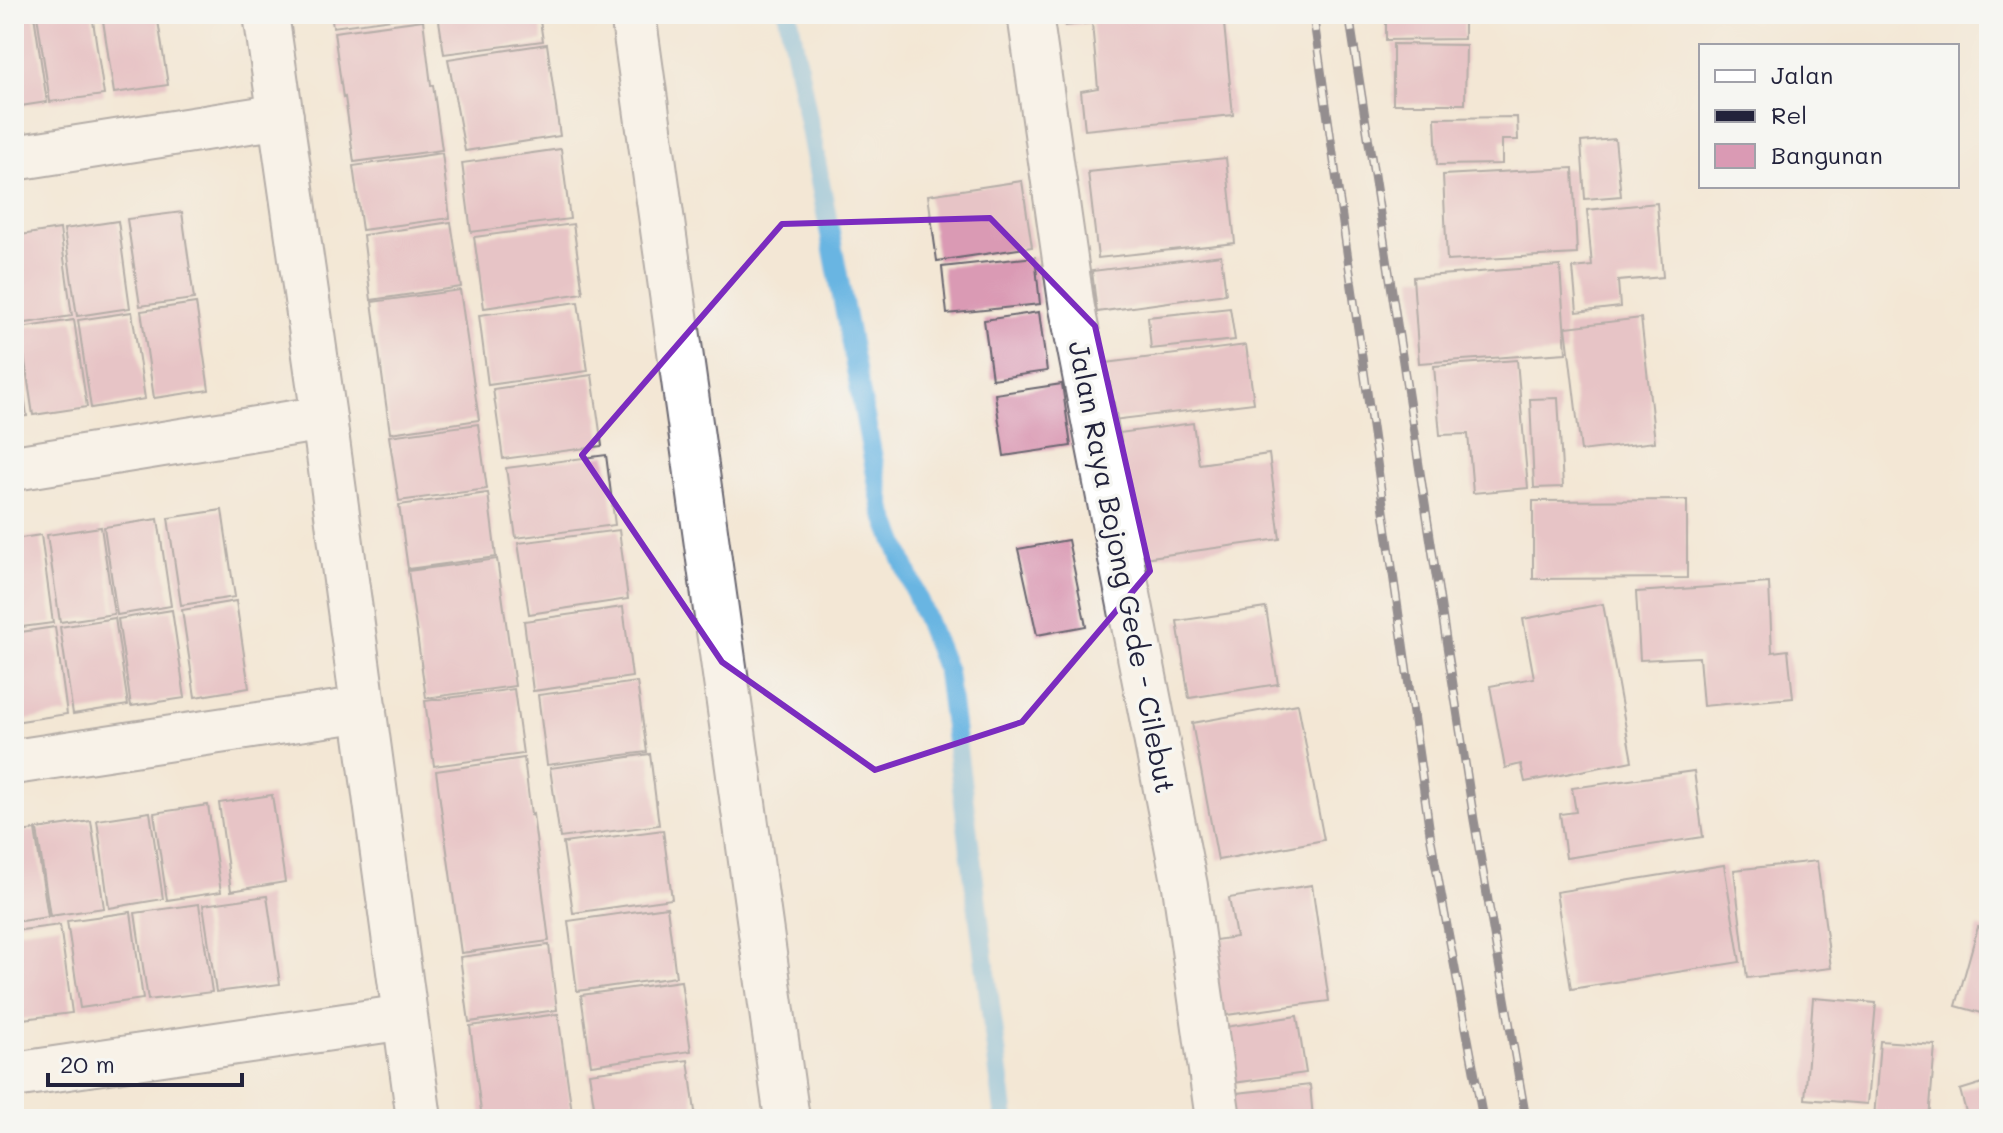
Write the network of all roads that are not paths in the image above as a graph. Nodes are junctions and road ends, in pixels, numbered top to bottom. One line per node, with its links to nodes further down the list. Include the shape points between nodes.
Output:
1 (266, 14): 4 (street)
2 (633, 14): 13 (street)
3 (1030, 14): 14 (street, Jalan Raya Bojong Gede - Cilebut, via 1072,308 1185,886)
4 (281, 116): 5 (street); 6 (street)
5 (14, 158)
6 (324, 418): 7 (street); 8 (street)
7 (14, 468)
8 (364, 709): 9 (street); 10 (street)
9 (14, 762)
10 (405, 1017): 11 (street); 12 (street)
11 (14, 1075)
12 (419, 1119)
13 (787, 1119)
14 (1218, 1119)

